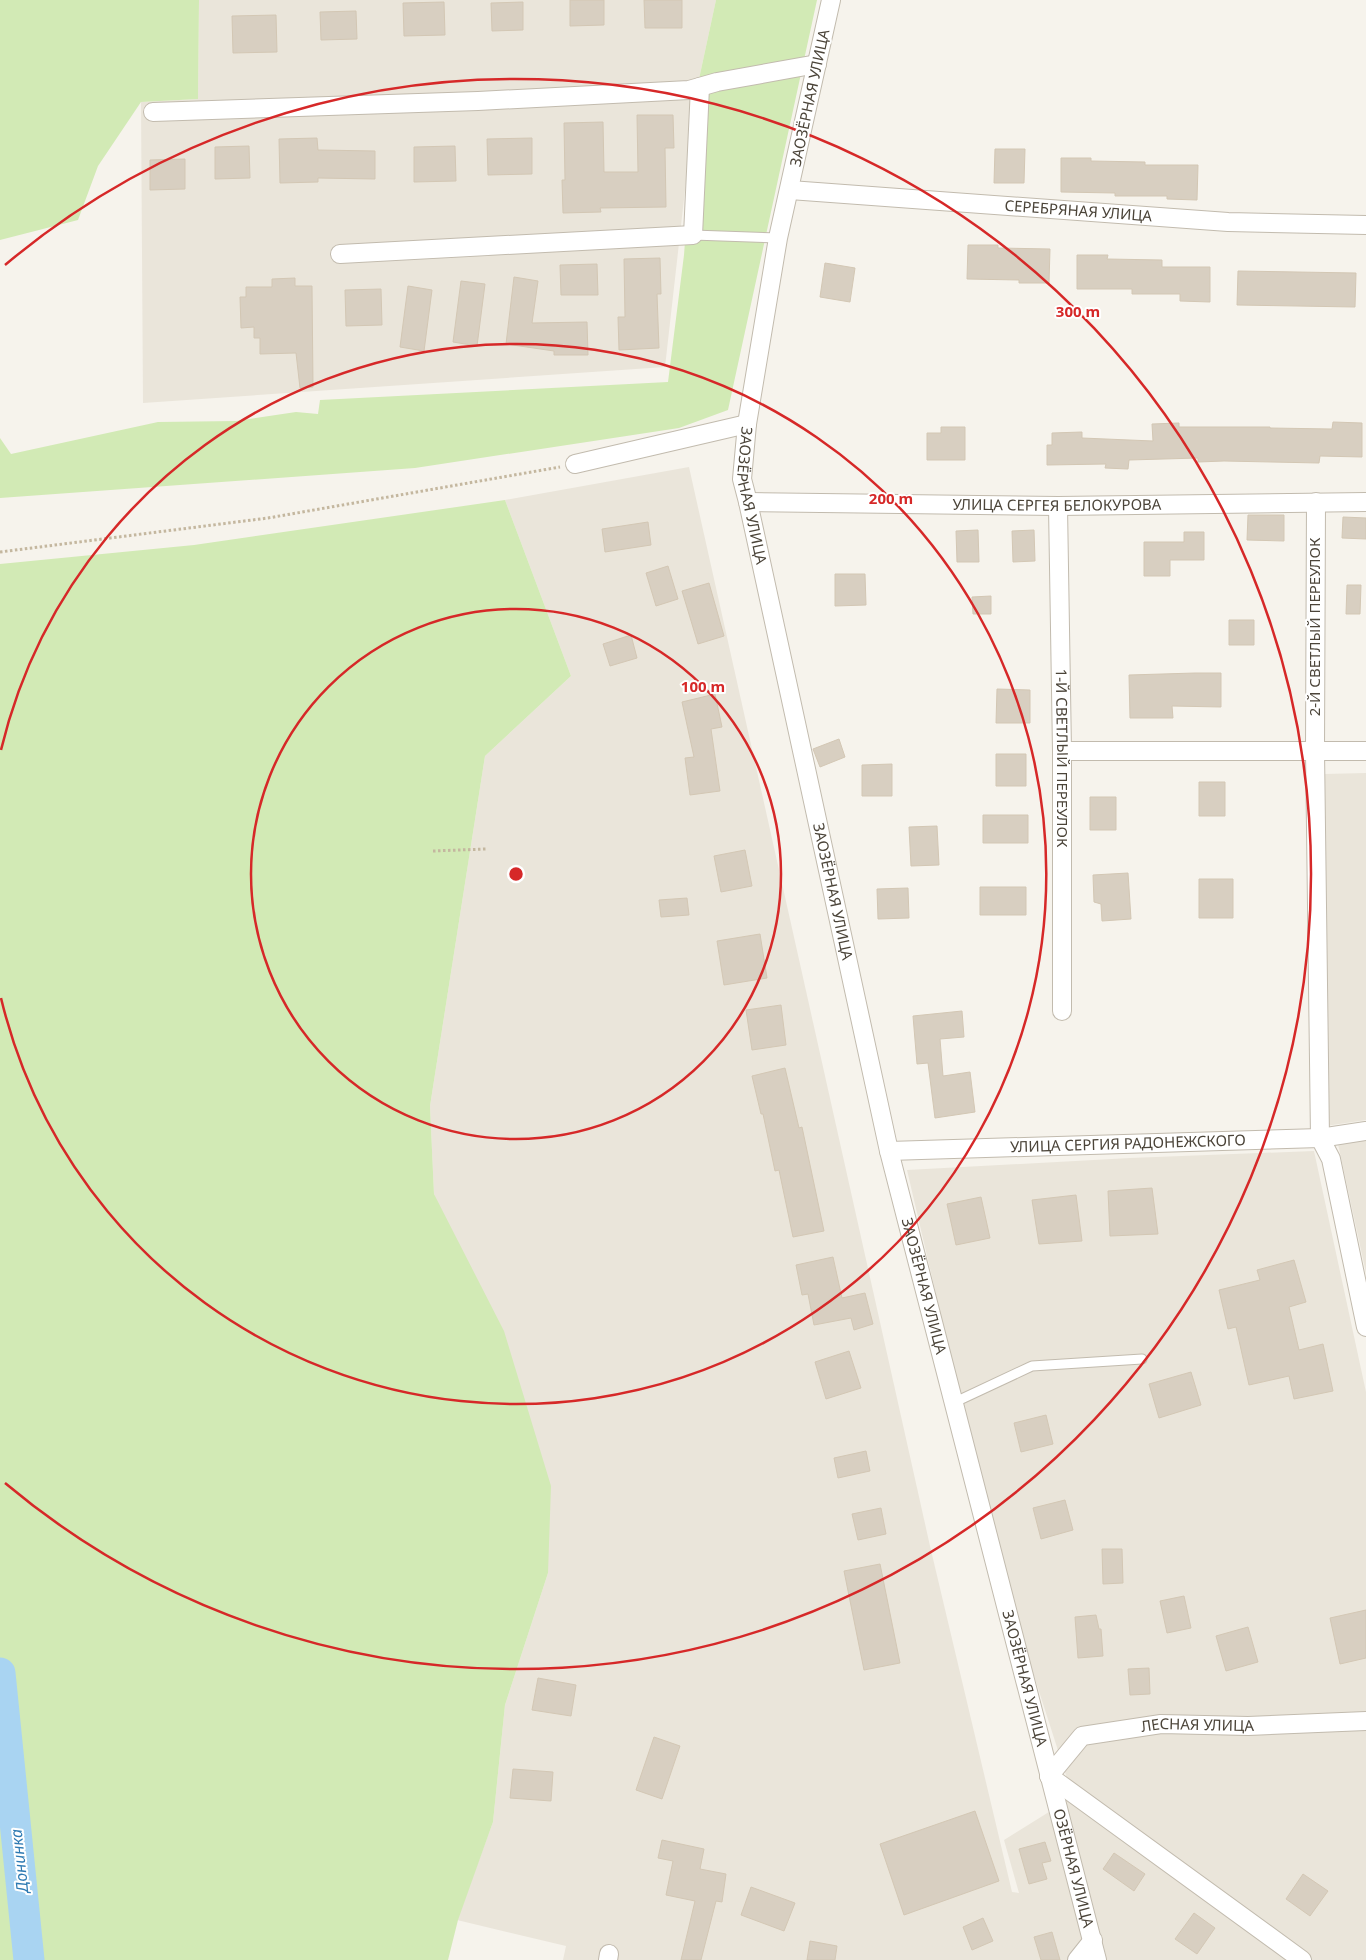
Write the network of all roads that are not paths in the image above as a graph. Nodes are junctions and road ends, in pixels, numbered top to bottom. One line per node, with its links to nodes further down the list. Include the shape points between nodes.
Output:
1 (831, 0): 2 (street, ЗАОЗЁРНАЯ УЛИЦА)
2 (817, 64): 3 (street); 5 (street, ЗАОЗЁРНАЯ УЛИЦА)
3 (700, 87): 4 (street, via 478,102); 7 (street)
4 (153, 112)
5 (790, 190): 6 (street, СЕРЕБРЯНАЯ УЛИЦА, via 1228,222); 8 (street, ЗАОЗЁРНАЯ УЛИЦА)
6 (1366, 225)
7 (693, 235): 8 (lane); 9 (street)
8 (778, 238): 10 (street, ЗАОЗЁРНАЯ УЛИЦА)
9 (340, 254)
10 (747, 424): 11 (street); 12 (street, ЗАОЗЁРНАЯ УЛИЦА, via 742,479)
11 (575, 464)
12 (748, 502): 15 (street, УЛИЦА СЕРГЕЯ БЕЛОКУРОВА); 22 (street, ЗАОЗЁРНАЯ УЛИЦА)
13 (1316, 502): 14 (street, УЛИЦА СЕРГЕЯ БЕЛОКУРОВА); 15 (street, УЛИЦА СЕРГЕЯ БЕЛОКУРОВА); 17 (street, 2-Й СВЕТЛЫЙ ПЕРЕУЛОК)
14 (1366, 502)
15 (1058, 506): 16 (street, 1-Й СВЕТЛЫЙ ПЕРЕУЛОК)
16 (1062, 751): 17 (street); 19 (street, 1-Й СВЕТЛЫЙ ПЕРЕУЛОК)
17 (1315, 751): 18 (street); 21 (street, 2-Й СВЕТЛЫЙ ПЕРЕУЛОК)
18 (1366, 751)
19 (1062, 1011)
20 (1366, 1131): 21 (street, УЛИЦА СЕРГИЯ РАДОНЕЖСКОГО)
21 (1320, 1138): 22 (street, УЛИЦА СЕРГИЯ РАДОНЕЖСКОГО); 23 (street, via 1331,1158)
22 (889, 1151): 25 (street, ЗАОЗЁРНАЯ УЛИЦА)
23 (1366, 1327)
24 (1142, 1359): 25 (lane, via 1032,1366)
25 (953, 1403): 27 (street, ЗАОЗЁРНАЯ УЛИЦА)
26 (1366, 1721): 27 (street, ЛЕСНАЯ УЛИЦА, via 1248,1726 1161,1724 1082,1736)
27 (1048, 1776): 28 (street, ОЗЁРНАЯ УЛИЦА); 31 (street)
28 (1093, 1940): 29 (street); 30 (street, ОЗЁРНАЯ УЛИЦА)
29 (1077, 1960)
30 (1097, 1960)
31 (1302, 1960)

